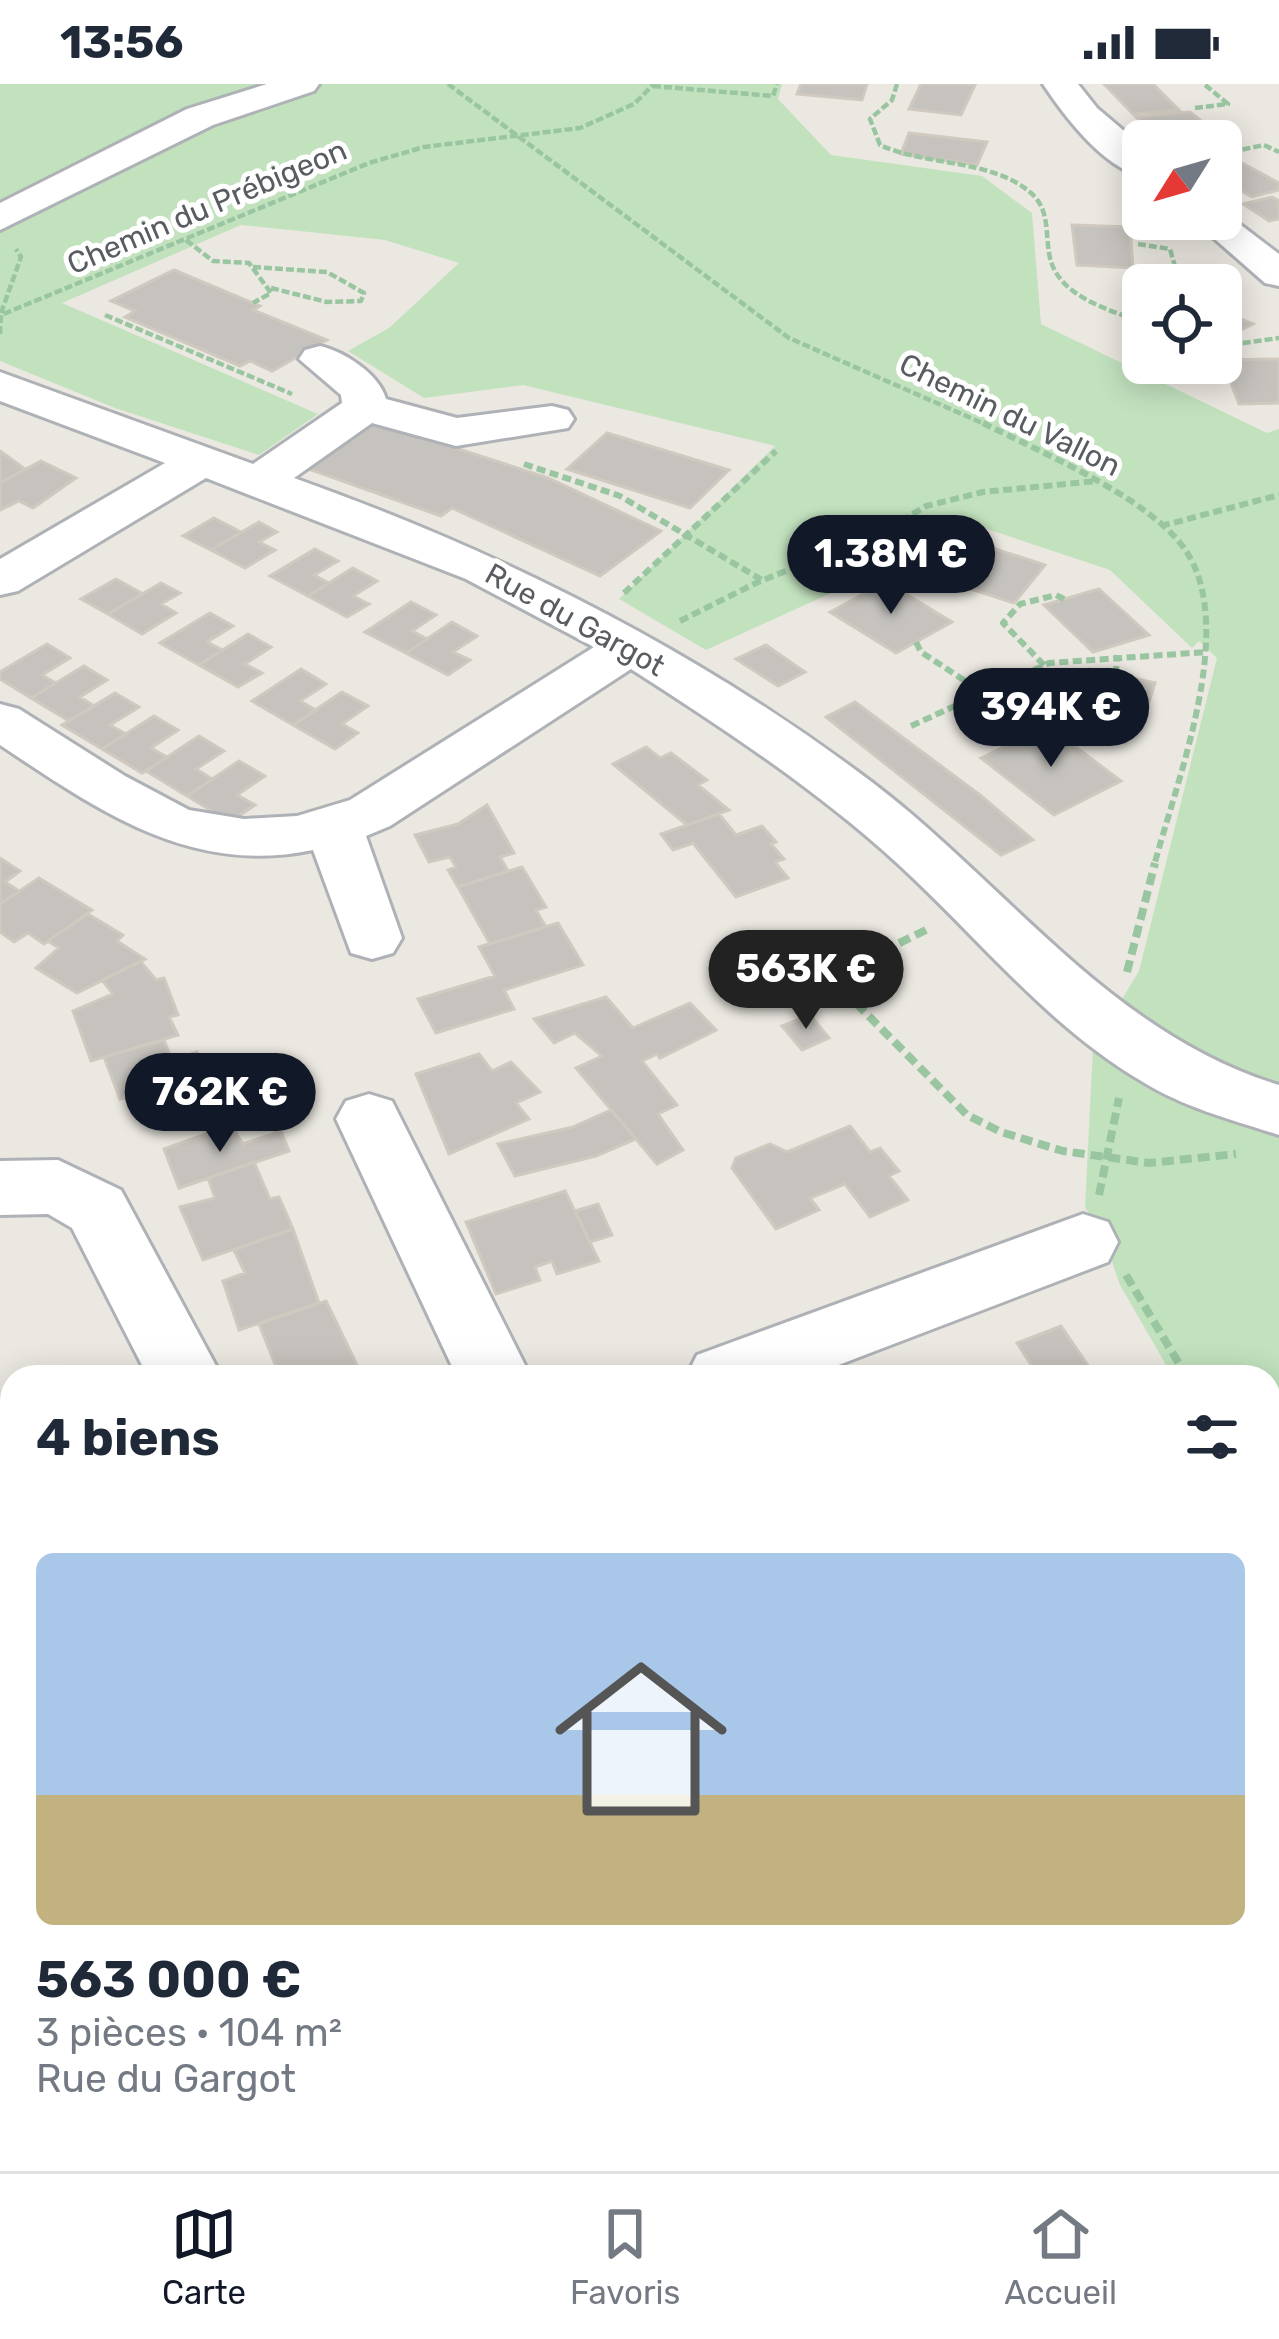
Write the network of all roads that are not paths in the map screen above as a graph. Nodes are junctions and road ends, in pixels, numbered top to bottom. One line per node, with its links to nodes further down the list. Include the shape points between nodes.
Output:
1 (302, 84): 4 (street, via 200,117)
2 (1060, 84): 3 (street)
3 (1122, 148)
4 (3, 228)
5 (1237, 240): 6 (street)
6 (1279, 274)
7 (320, 359): 9 (street, via 362,390)
8 (0, 385): 11 (street, Rue du Gargot)
9 (365, 407): 10 (street, via 457,432); 12 (street)
10 (552, 419)
11 (202, 461): 12 (street, Rue du Gargot); 13 (street)
12 (259, 481): 14 (street, Rue du Gargot, via 496,574)
13 (0, 580)
14 (631, 646): 16 (street); 19 (street, Rue du Gargot, via 767,733 916,848 1117,1038)
15 (0, 721): 16 (street, via 167,822 209,836)
16 (335, 829): 17 (street)
17 (372, 938)
18 (369, 1119): 23 (street)
19 (1268, 1129)
20 (0, 1188): 22 (street, via 58,1187 97,1210)
21 (1098, 1234): 24 (street)
22 (179, 1365)
23 (488, 1365)
24 (754, 1365)

